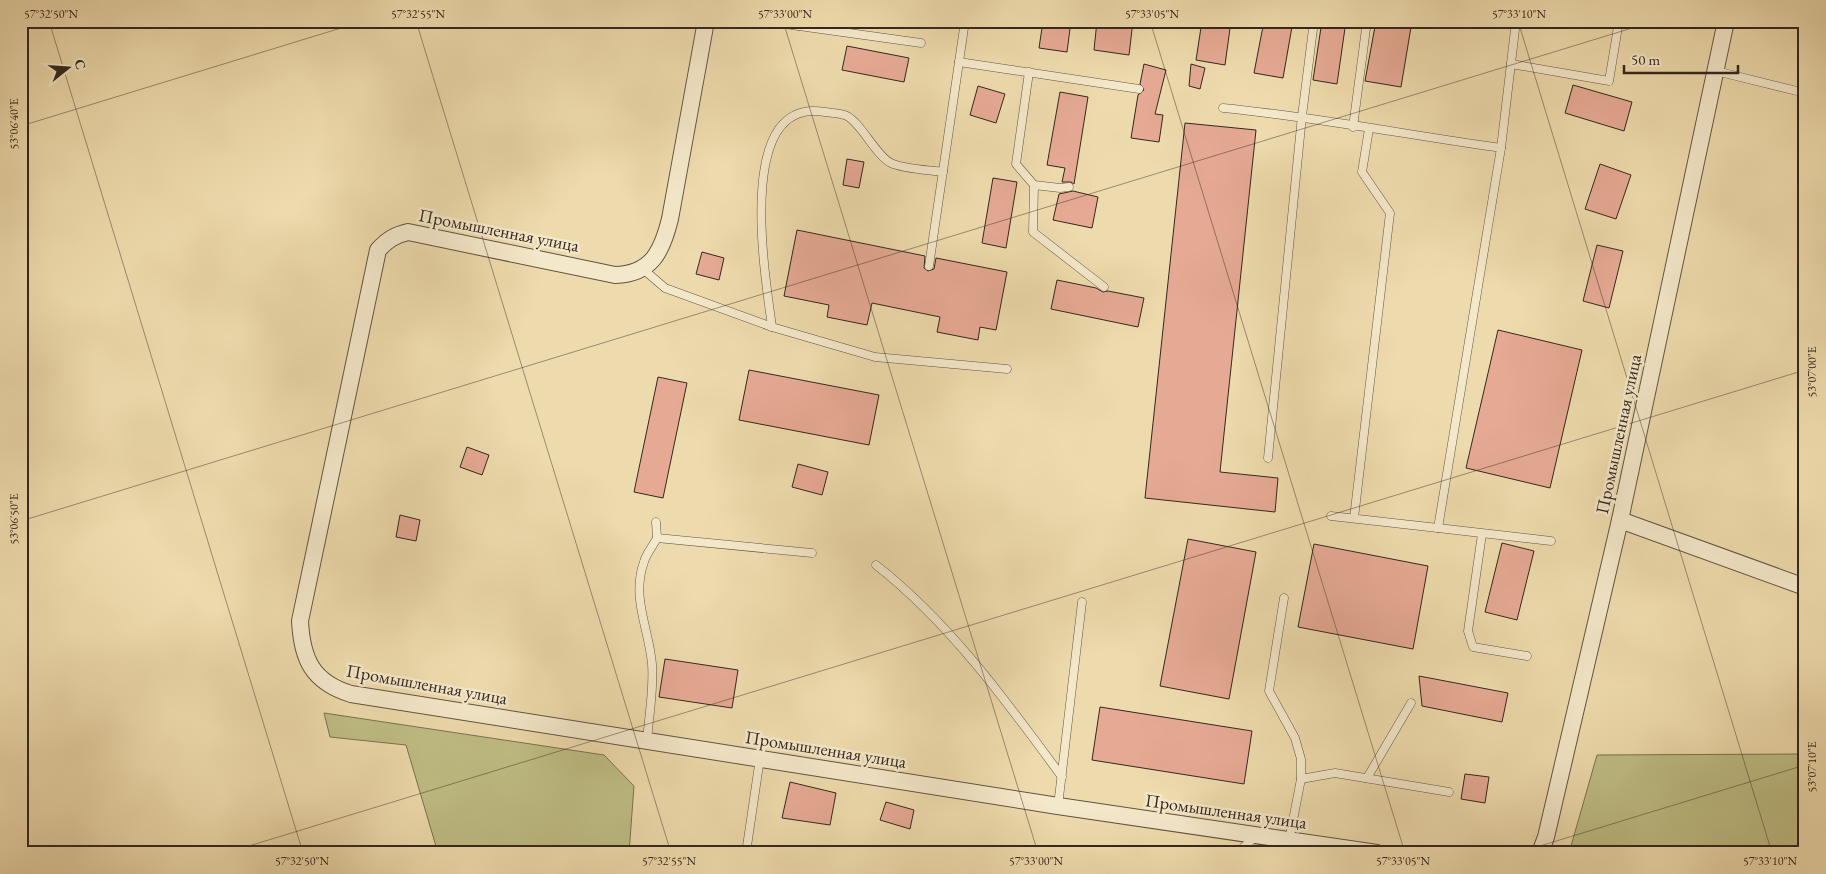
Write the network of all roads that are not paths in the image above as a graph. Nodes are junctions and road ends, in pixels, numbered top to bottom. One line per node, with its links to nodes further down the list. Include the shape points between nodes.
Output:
1 (706, 21): 26 (street, via 670,219 661,248)
2 (764, 21): 9 (lane)
3 (965, 21): 11 (lane)
4 (1314, 21): 18 (lane)
5 (1366, 21): 19 (lane)
6 (1516, 21): 12 (lane)
7 (1619, 21): 12 (lane, via 1609,81)
8 (1726, 21): 14 (street, Промышленная улица)
9 (799, 24): 10 (lane)
10 (921, 44)
11 (959, 62): 13 (lane); 22 (lane)
12 (1511, 64): 21 (lane)
13 (1029, 72): 15 (lane); 23 (lane, via 1016,164)
14 (1716, 72): 16 (lane); 33 (street, Промышленная улица)
15 (1139, 89)
16 (1805, 93)
17 (1223, 108): 18 (lane)
18 (1302, 116): 19 (lane); 30 (lane)
19 (1353, 127): 20 (lane)
20 (1369, 129): 21 (lane); 32 (lane, via 1362,172 1390,213)
21 (1501, 148): 35 (lane)
22 (943, 172): 25 (lane); 28 (lane, via 890,163 848,116 814,110 790,118 774,140 767,157 761,200 760,228)
23 (1034, 185): 24 (lane); 27 (lane, via 1033,232)
24 (1069, 187)
25 (929, 266)
26 (642, 268): 28 (lane, via 665,288); 46 (street, Промышленная улица, via 632,274 615,275 422,233 402,233 378,250 300,621 306,660 333,688 351,694)
27 (1104, 286)
28 (772, 327): 29 (lane, via 875,357)
29 (1007, 369)
30 (1268, 458)
31 (1331, 516): 32 (lane)
32 (1354, 518): 35 (lane)
33 (1620, 520): 41 (street); 58 (street, Промышленная улица)
34 (656, 522): 37 (lane)
35 (1438, 528): 36 (lane)
36 (1482, 534): 38 (lane); 44 (lane, via 1468,631 1473,646)
37 (657, 538): 39 (lane); 46 (lane, via 644,561 639,586 653,680)
38 (1551, 541)
39 (812, 553)
40 (876, 565): 48 (lane, via 942,628 1007,703)
41 (1805, 586)
42 (1284, 598): 50 (lane, via 1269,691 1295,738 1301,759)
43 (1082, 602): 48 (lane)
44 (1527, 656)
45 (1411, 703): 49 (lane)
46 (646, 741): 47 (street, Промышленная улица)
47 (760, 758): 52 (street, Промышленная улица); 55 (lane)
48 (1062, 777): 52 (lane)
49 (1367, 778): 50 (lane, via 1334,773); 51 (lane)
50 (1301, 779): 54 (lane)
51 (1449, 792)
52 (1058, 806): 53 (street, Промышленная улица)
53 (1256, 836): 54 (street, Промышленная улица); 56 (lane)
54 (1290, 841): 57 (street, Промышленная улица)
55 (746, 853)
56 (1237, 853)
57 (1377, 853)
58 (1540, 853)

